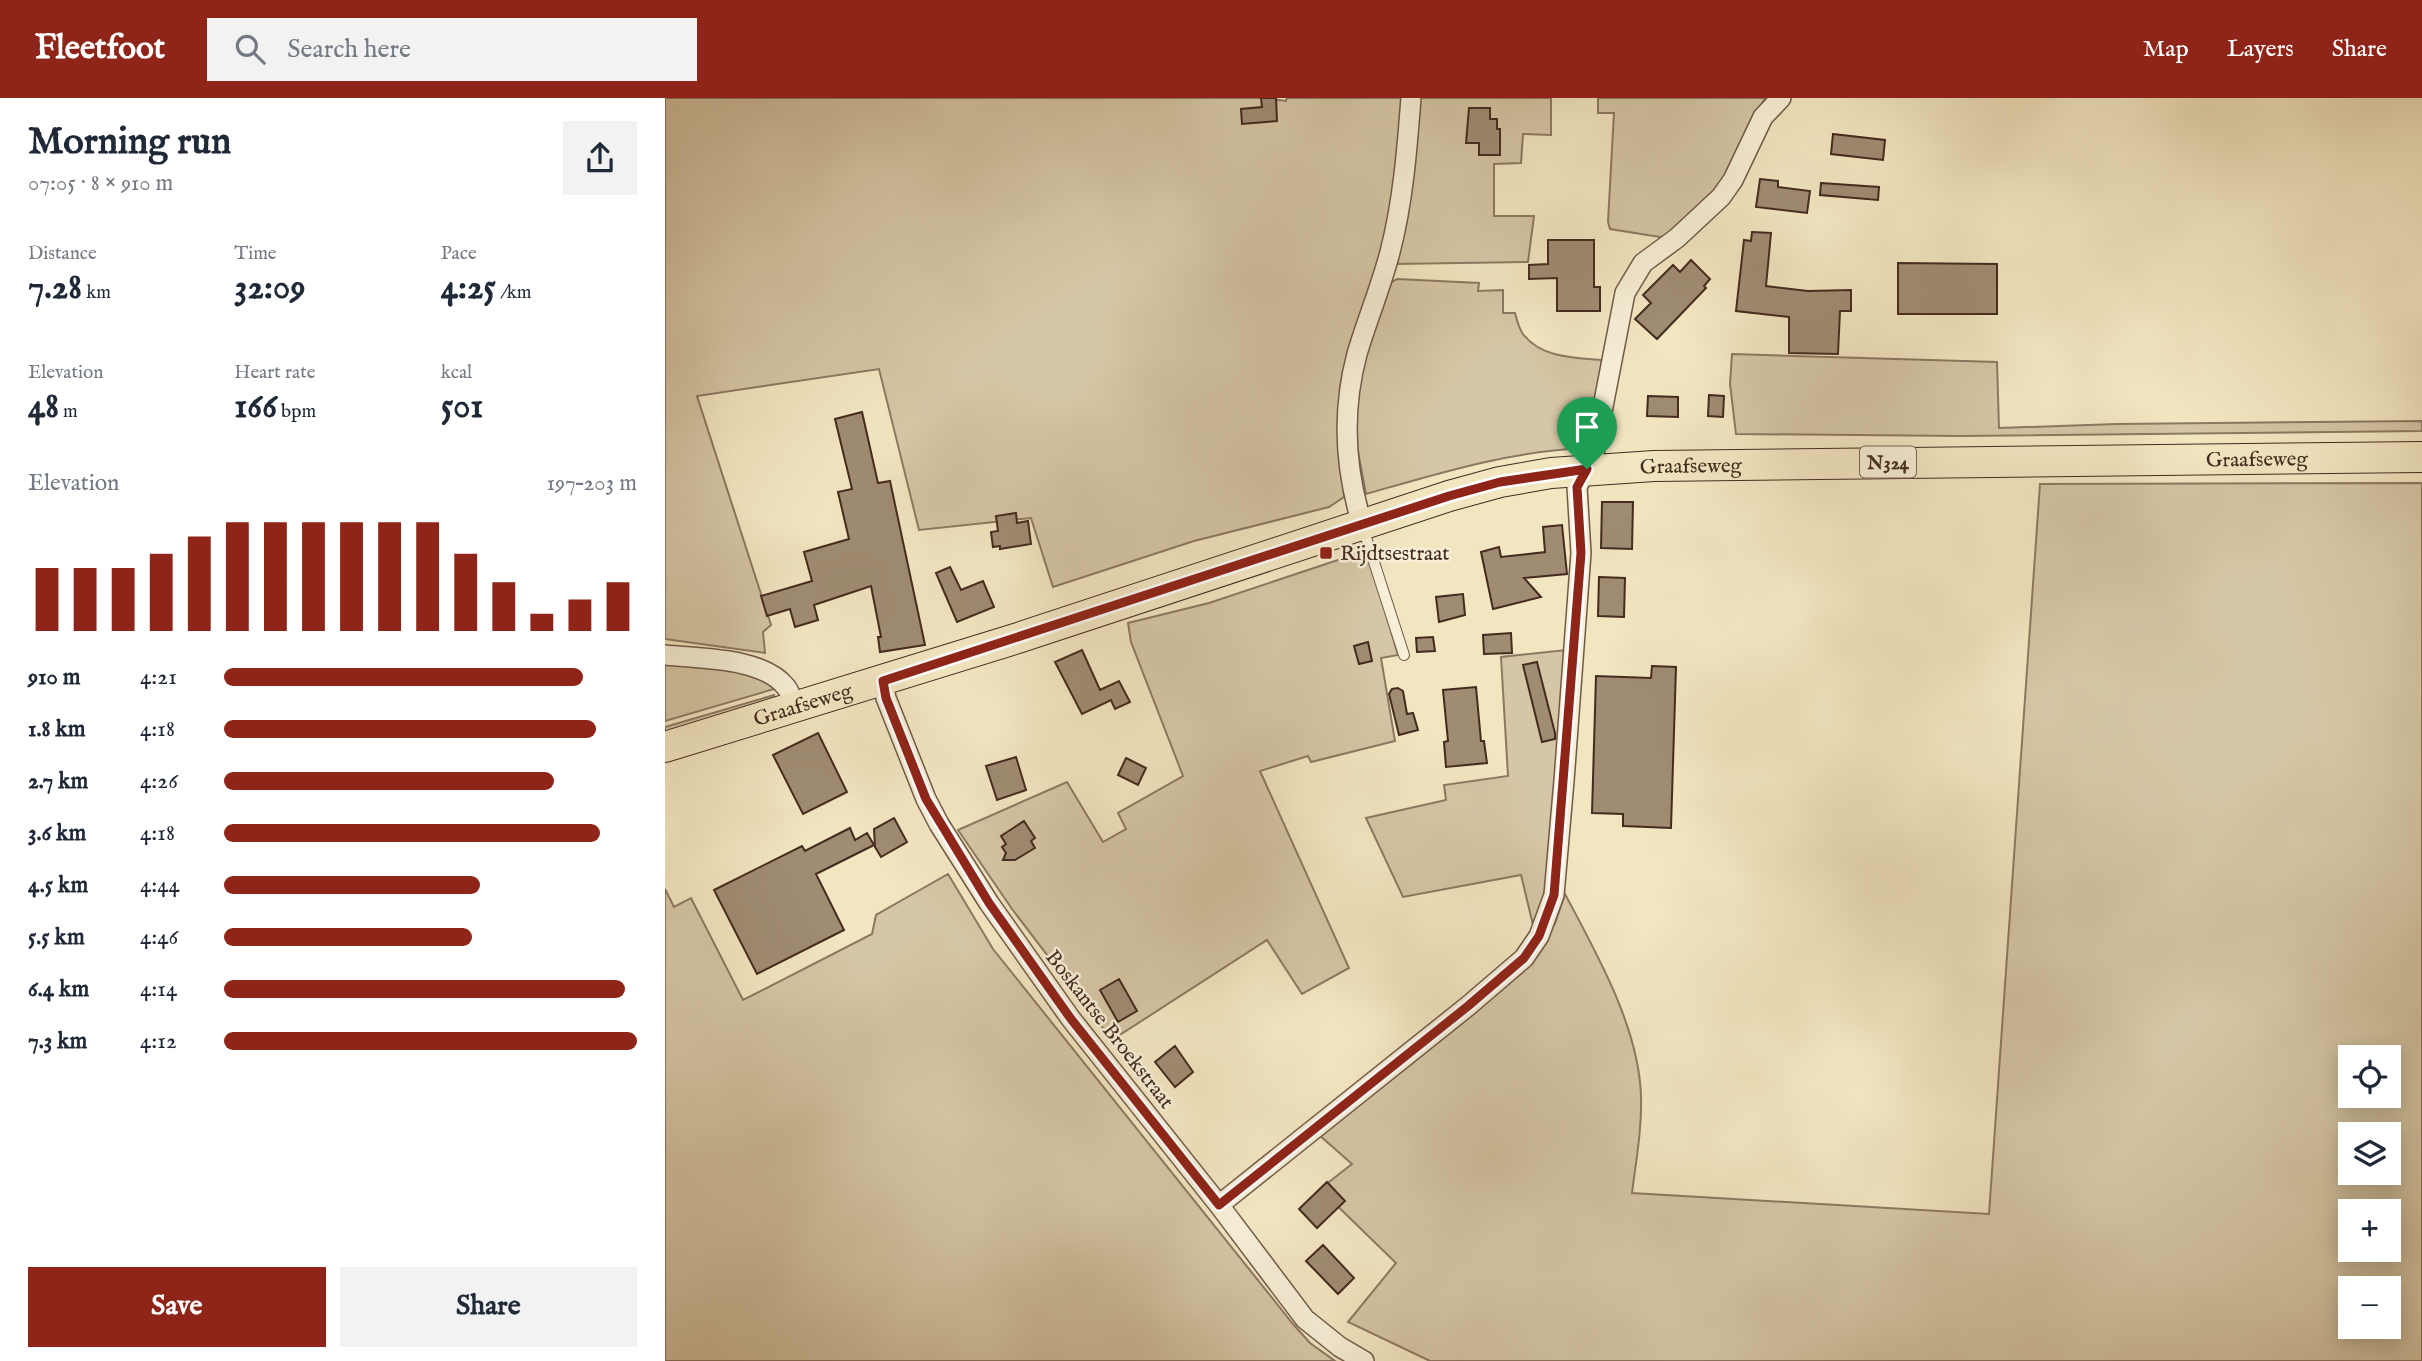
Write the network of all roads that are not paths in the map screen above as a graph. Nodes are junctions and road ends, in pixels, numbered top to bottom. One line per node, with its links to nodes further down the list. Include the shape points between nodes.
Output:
1 (1411, 98): 5 (street, via 1405,177 1390,252 1358,353 1347,408 1353,488)
2 (1780, 98): 4 (street, via 1763,117 1721,197 1643,263 1625,293)
3 (2422, 457): 4 (main road, Graafseweg / N324, via 1816,462)
4 (1587, 469): 5 (main road, Graafseweg / N324, via 1500,482); 11 (street, via 1577,487 1581,553 1554,895 1539,936 1524,958 1468,1006)
5 (1362, 524): 7 (lane); 8 (main road, Graafseweg / N324)
6 (665, 655): 9 (street, via 751,666 787,688)
7 (1404, 655)
8 (883, 681): 9 (main road, Graafseweg / N324); 11 (street, Boskantse Broekstraat, via 926,799 989,903 1071,1019)
9 (795, 707): 10 (main road, Graafseweg / N324)
10 (665, 747)
11 (1219, 1205): 12 (street, Boskantse Broekstraat, via 1305,1319)
12 (1364, 1361)

